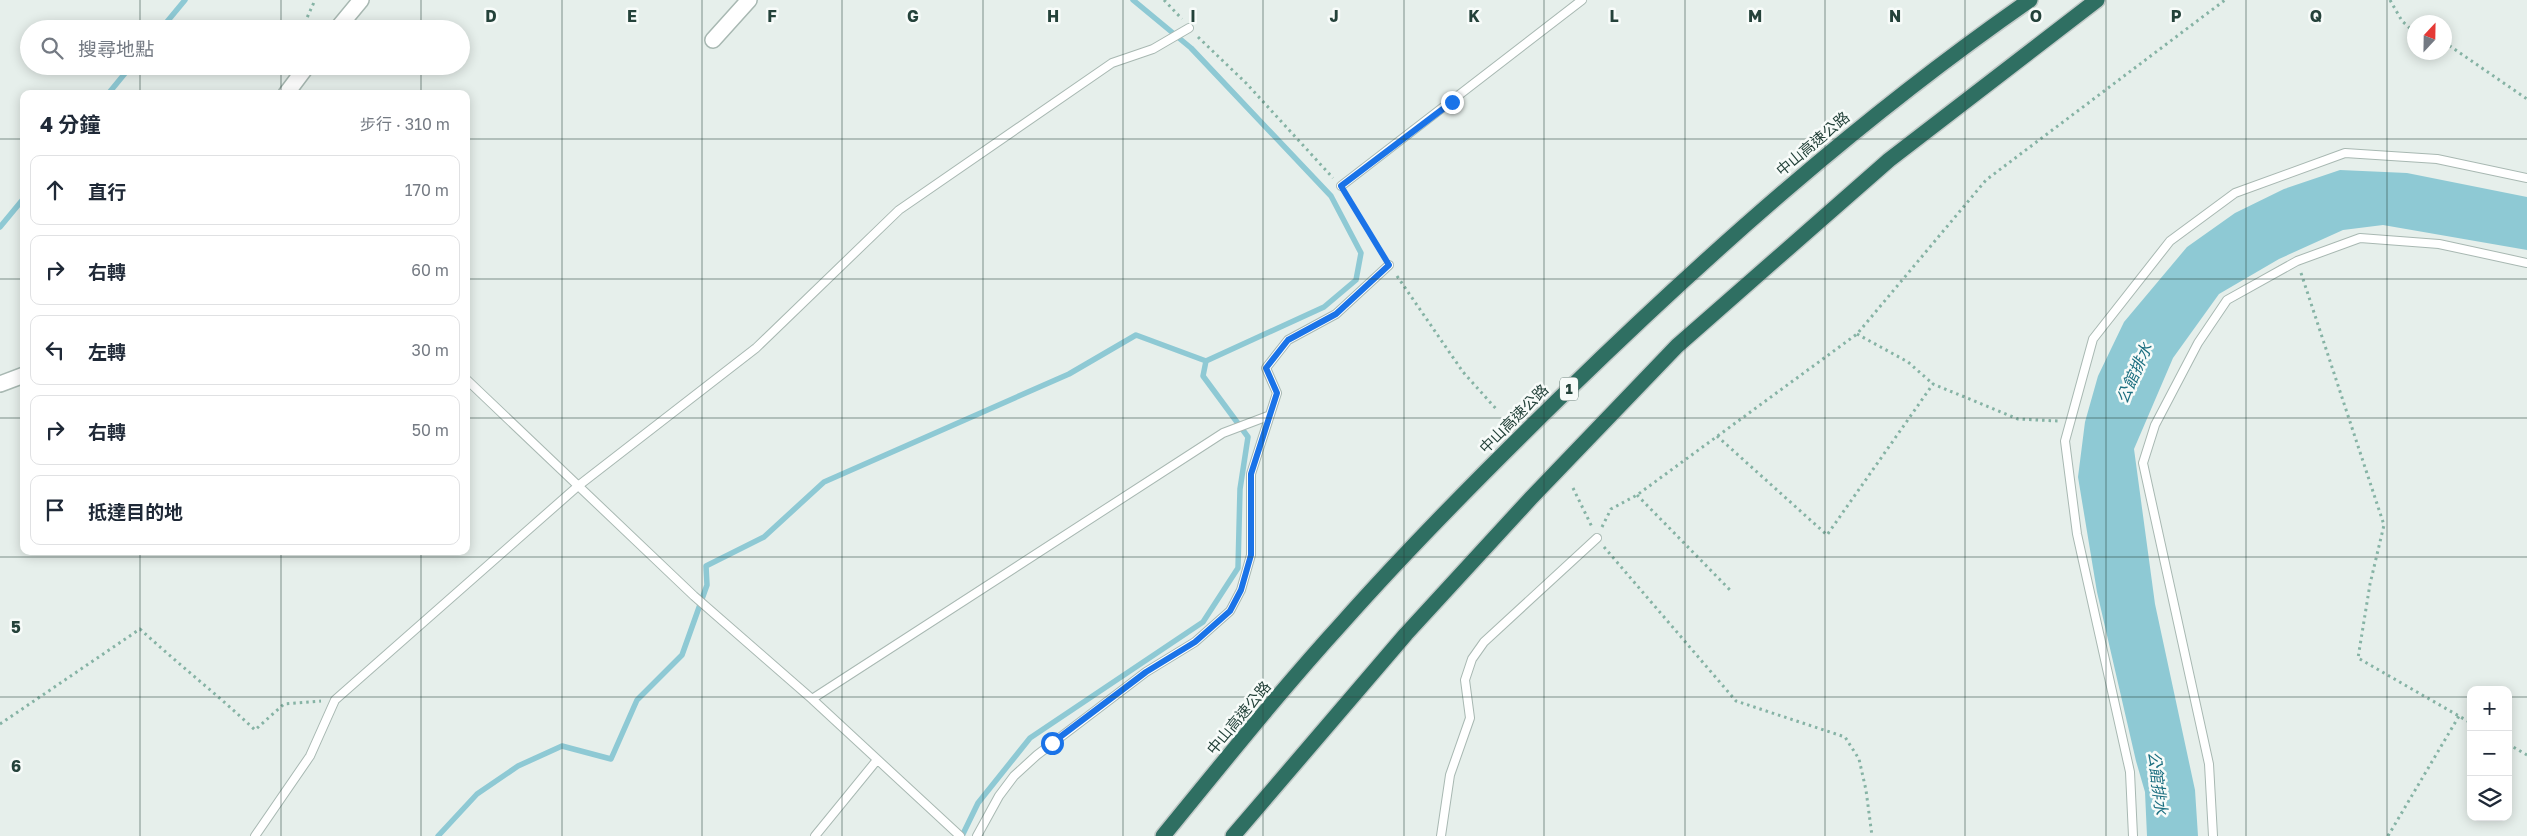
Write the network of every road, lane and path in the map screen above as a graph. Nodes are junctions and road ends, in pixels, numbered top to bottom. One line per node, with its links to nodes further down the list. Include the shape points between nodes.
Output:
1 (315, 0): 10 (path)
2 (360, 0): 11 (street)
3 (749, 0): 14 (street)
4 (1164, 0): 13 (path)
5 (1582, 0): 20 (lane)
6 (2030, 0): 50 (highway, 中山高速公路 / 1, via 1863,124 1641,319 1497,459 1342,622)
7 (2097, 0): 51 (highway, via 1889,160 1678,346 1531,498 1406,634)
8 (2225, 0): 24 (path, via 1986,180)
9 (2390, 0): 12 (path)
10 (306, 20)
11 (344, 20)
12 (2407, 26)
13 (1189, 28): 20 (path, via 1246,83); 33 (lane, via 1153,48 1112,63 899,210 756,348)
14 (713, 40)
15 (2452, 47): 18 (path)
16 (300, 75): 17 (street)
17 (289, 90)
18 (2527, 99)
19 (2527, 178): 31 (lane, via 2437,159 2345,153 2234,193 2170,241 2093,339)
20 (1341, 186): 23 (path)
21 (2297, 261): 22 (lane, via 2360,238 2439,244); 40 (path, via 2384,525 2358,658); 55 (lane, via 2227,300 2198,343 2155,425 2143,463 2209,764)
22 (2527, 263)
23 (1389, 265): 29 (path, via 1463,372); 30 (lane, via 1336,314 1288,340 1266,368 1277,393)
24 (1857, 334): 28 (path, via 1908,362); 32 (path)
25 (20, 376): 27 (street)
26 (470, 383): 33 (lane)
27 (0, 384)
28 (1933, 384): 31 (path, via 2018,418); 32 (path, via 1827,535)
29 (1498, 411)
30 (1268, 416): 38 (lane, via 1223,433); 49 (lane, via 1251,474 1251,555 1241,590 1230,611 1195,642 1146,672 1037,755 1009,783)
31 (2068, 422): 54 (lane, via 2065,441 2077,534 2130,772)
32 (1716, 436): 35 (path)
33 (578, 486): 38 (lane, via 694,596); 39 (lane)
34 (1573, 488): 36 (path)
35 (1637, 495): 36 (path, via 1611,509); 37 (path)
36 (1597, 538): 52 (lane, via 1484,642 1472,659 1465,680 1470,718 1450,775); 53 (path, via 1736,701 1845,738 1859,759)
37 (1730, 590)
38 (812, 699): 45 (lane)
39 (335, 700): 42 (path, via 284,704 255,730 140,629); 47 (lane, via 310,756)
40 (2459, 716): 41 (path); 56 (path)
41 (2467, 721)
42 (0, 724)
43 (2512, 746): 44 (path)
44 (2527, 755)
45 (877, 760): 46 (lane); 48 (lane)
46 (959, 834)
47 (255, 836)
48 (815, 836)
49 (977, 836)
50 (1163, 836)
51 (1233, 836)
52 (1441, 836)
53 (1872, 836)
54 (2134, 836)
55 (2213, 836)
56 (2388, 836)

